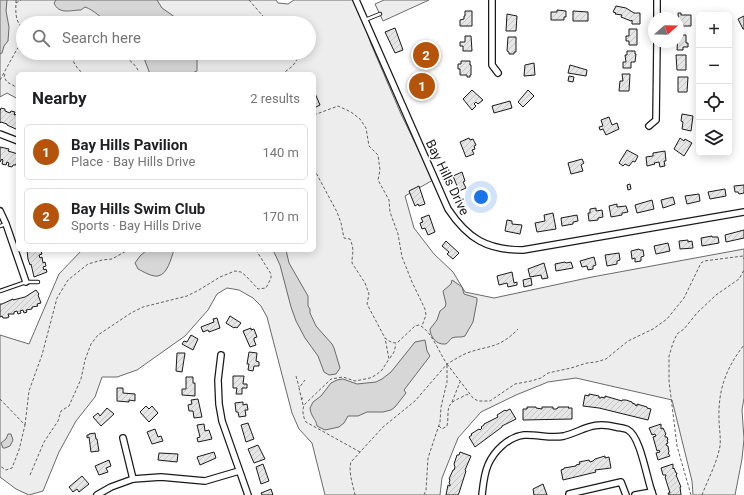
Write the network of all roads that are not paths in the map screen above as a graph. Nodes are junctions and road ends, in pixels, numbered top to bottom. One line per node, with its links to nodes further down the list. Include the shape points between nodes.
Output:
1 (356, 0): 6 (street, Bay Hills Drive)
2 (492, 0): 8 (street, via 492,65)
3 (657, 0): 4 (street)
4 (657, 12)
5 (380, 14): 6 (lane)
6 (365, 20): 13 (street, Bay Hills Drive, via 448,209 476,240 497,248 523,250)
7 (657, 48): 9 (street, via 656,120)
8 (498, 73)
9 (649, 126)
10 (0, 134): 11 (street)
11 (16, 140)
12 (0, 211): 14 (street)
13 (744, 212)
14 (6, 224): 15 (lane); 16 (street)
15 (0, 226)
16 (26, 282): 17 (lane); 18 (lane)
17 (38, 282)
18 (0, 291)
19 (221, 355): 21 (street, via 219,404)
20 (123, 438): 22 (street)
21 (239, 471): 22 (street, via 205,482 161,476); 25 (street)
22 (133, 479): 24 (street)
23 (652, 494): 26 (street, via 639,449 629,430 594,424 562,436 523,435 506,442 487,466); 29 (street)
24 (97, 495)
25 (248, 495)
26 (482, 495)
27 (569, 495): 28 (street, via 621,482)
28 (626, 495)
29 (635, 495)

